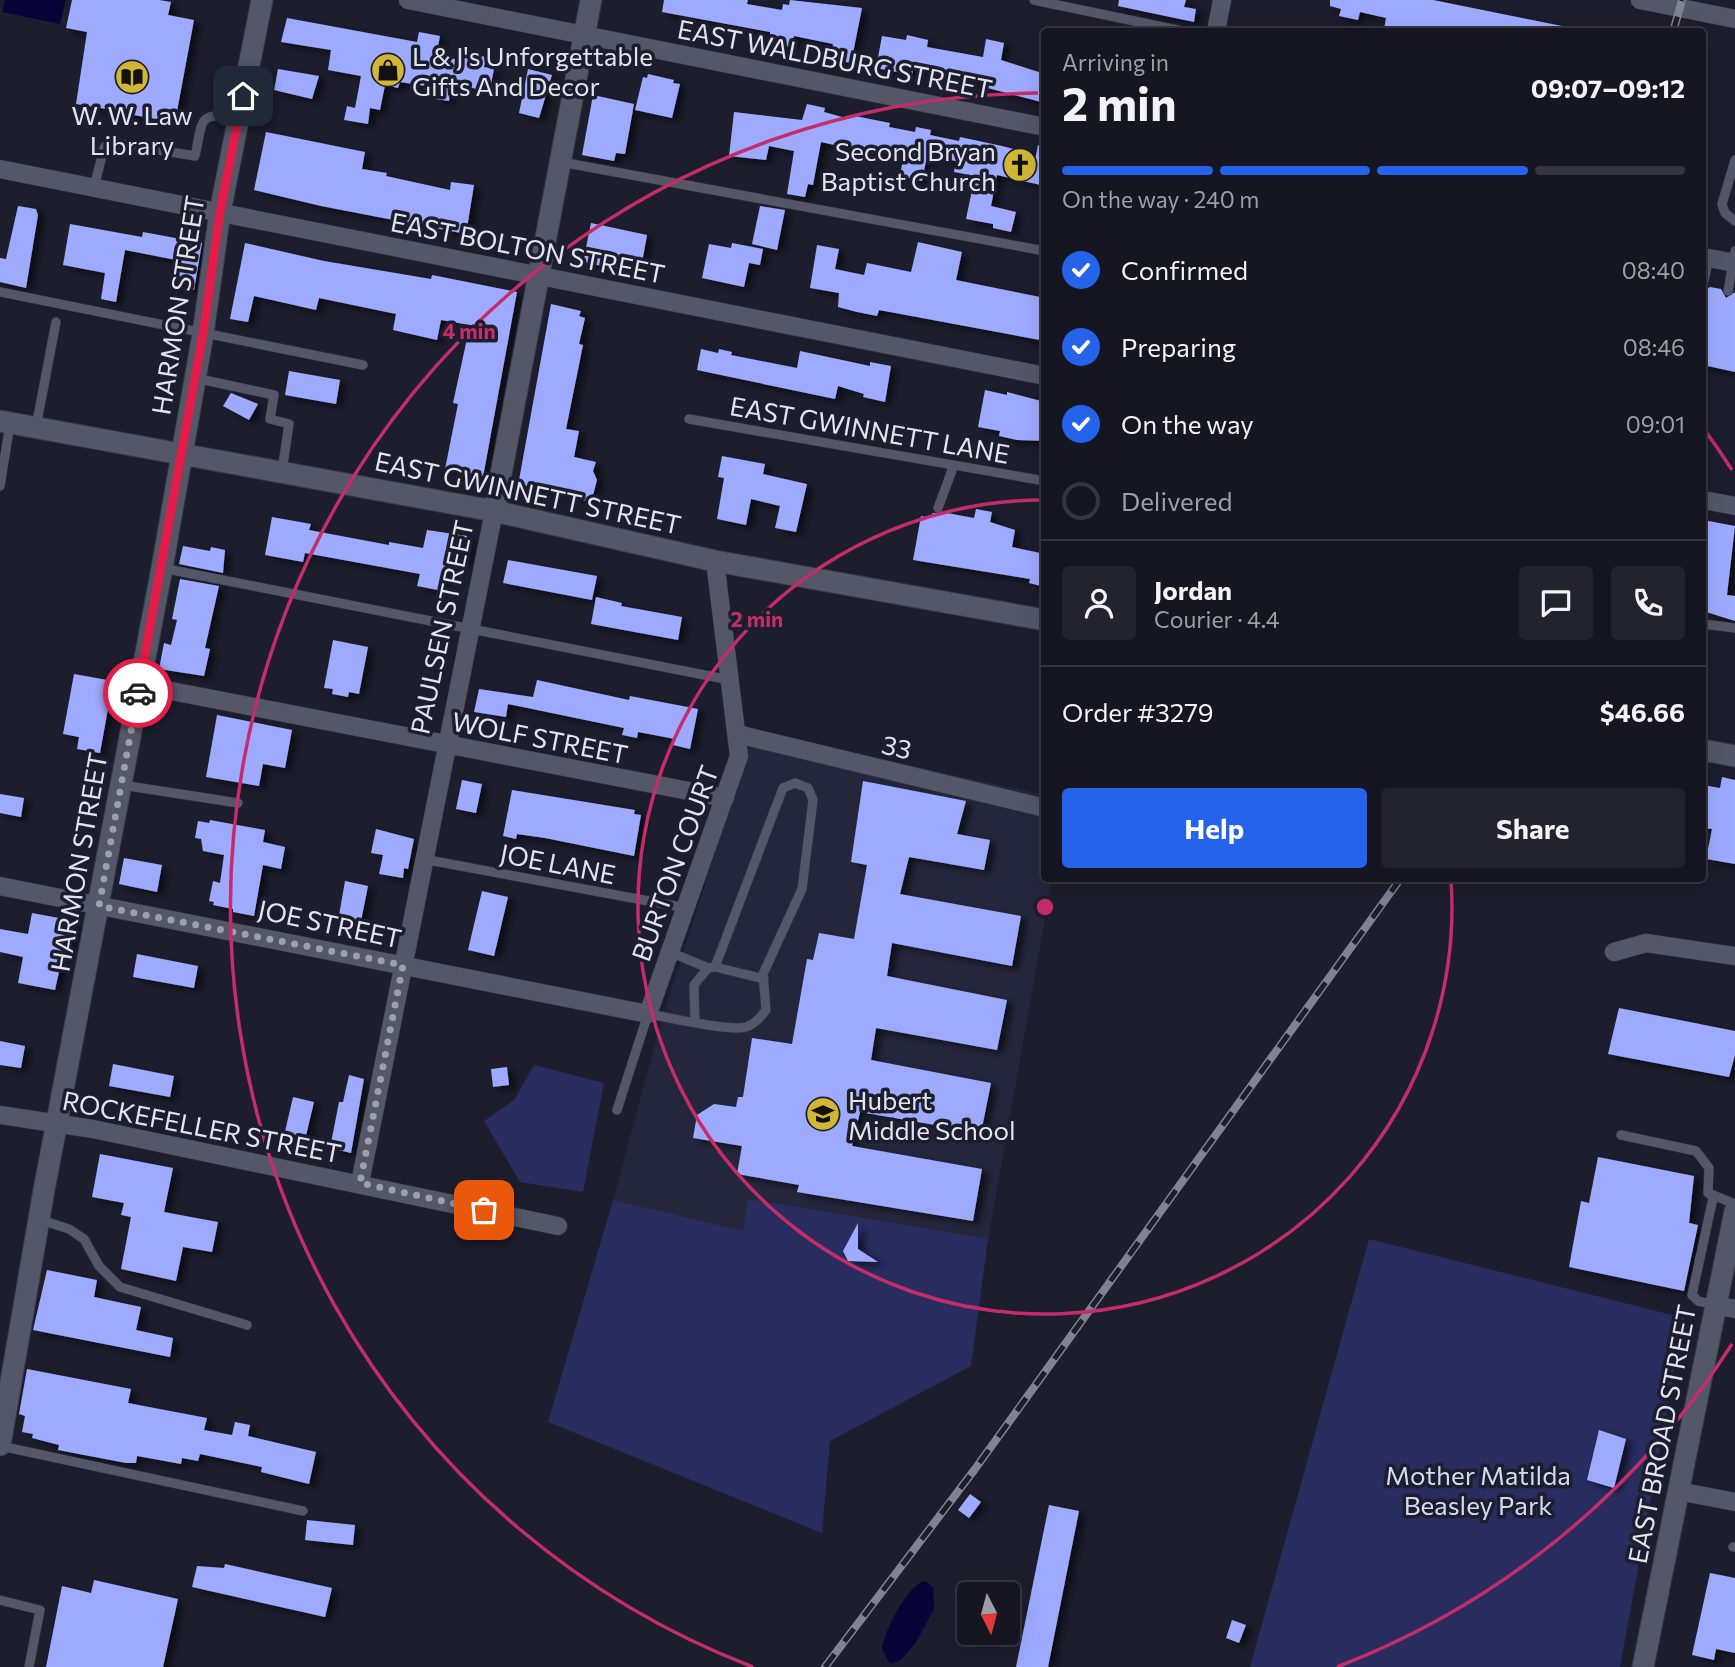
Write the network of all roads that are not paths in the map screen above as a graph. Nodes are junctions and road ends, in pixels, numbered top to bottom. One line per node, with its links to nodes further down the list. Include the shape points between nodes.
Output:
1 (262, 0): 11 (main road, HARMON STREET)
2 (408, 0): 10 (street, EAST WALDBURG STREET)
3 (591, 0): 10 (main road, PAULSEN STREET)
4 (1034, 0): 8 (lane)
5 (1222, 0): 9 (street)
6 (1640, 0): 7 (street)
7 (1735, 19)
8 (1168, 28)
9 (1217, 28)
10 (584, 35): 12 (street, EAST WALDBURG STREET); 14 (main road, PAULSEN STREET)
11 (238, 120): 16 (lane, via 207,116 195,156 109,142); 17 (main road, HARMON STREET)
12 (1041, 126)
13 (1735, 160): 18 (lane, via 1722,204 1724,213)
14 (559, 162): 19 (lane); 22 (main road, PAULSEN STREET)
15 (0, 169): 16 (street, EAST BOLTON STREET)
16 (94, 187): 17 (street, EAST BOLTON STREET)
17 (220, 212): 22 (street, EAST BOLTON STREET); 26 (main road, HARMON STREET)
18 (1735, 220)
19 (1041, 250)
20 (1706, 257): 21 (street)
21 (1734, 259): 23 (lane)
22 (537, 276): 28 (street, EAST BOLTON STREET); 41 (main road, PAULSEN STREET)
23 (1728, 291)
24 (0, 292): 26 (lane)
25 (56, 322): 32 (lane)
26 (203, 334): 27 (lane); 29 (main road, HARMON STREET)
27 (363, 365)
28 (1041, 375)
29 (195, 378): 33 (main road, HARMON STREET); 35 (lane, via 274,395 270,419 289,424)
30 (689, 419): 34 (lane, EAST GWINNETT LANE)
31 (5, 422): 32 (main road, EAST GWINNETT STREET); 37 (lane)
32 (36, 427): 33 (main road, EAST GWINNETT STREET)
33 (181, 452): 35 (main road, EAST GWINNETT STREET); 43 (main road, HARMON STREET)
34 (954, 465): 36 (lane, EAST GWINNETT LANE); 40 (lane)
35 (282, 471): 41 (main road, EAST GWINNETT STREET)
36 (1041, 480)
37 (0, 486)
38 (1706, 501): 39 (street)
39 (1735, 506)
40 (937, 508)
41 (494, 511): 42 (main road, EAST GWINNETT STREET); 47 (street, PAULSEN STREET)
42 (715, 561): 44 (main road, EAST GWINNETT STREET); 48 (street, BURTON COURT)
43 (162, 568): 47 (lane); 49 (main road, HARMON STREET)
44 (1041, 619)
45 (1706, 624): 46 (lane)
46 (1735, 628)
47 (468, 629): 48 (lane); 51 (street, PAULSEN STREET)
48 (730, 680): 50 (street, BURTON COURT)
49 (140, 685): 51 (street, WOLF STREET); 54 (main road, HARMON STREET)
50 (737, 734): 55 (street, BURTON COURT, via 739,756); 57 (street, 33)
51 (445, 746): 55 (street, WOLF STREET); 58 (street, PAULSEN STREET)
52 (1706, 751): 53 (main road)
53 (1735, 756)
54 (121, 785): 56 (lane); 60 (main road, HARMON STREET)
55 (725, 798): 61 (street, BURTON COURT)
56 (238, 803)
57 (1041, 807)
58 (424, 859): 61 (lane, JOE LANE); 65 (street, PAULSEN STREET)
59 (0, 886): 60 (street, JOE STREET)
60 (99, 906): 65 (street, JOE STREET); 72 (main road, HARMON STREET)
61 (686, 908): 62 (street, BURTON COURT)
62 (670, 952): 66 (lane); 68 (street, BURTON COURT)
63 (1614, 952): 64 (street, via 1646,943)
64 (1735, 956)
65 (403, 965): 68 (street, JOE STREET); 74 (street, PAULSEN STREET)
66 (712, 967): 67 (lane); 67 (lane, via 783,788 795,783 808,788 813,800 802,889); 69 (lane, via 694,985)
67 (764, 979): 69 (lane, via 766,1010 748,1026)
68 (648, 1014): 69 (lane); 70 (lane)
69 (695, 1022)
70 (617, 1110)
71 (0, 1115): 72 (street, ROCKEFELLER STREET)
72 (56, 1125): 74 (street, ROCKEFELLER STREET); 78 (main road, HARMON STREET)
73 (1621, 1135): 75 (lane, via 1696,1151 1707,1162 1707,1193)
74 (360, 1183): 79 (street, ROCKEFELLER STREET)
75 (1713, 1198): 76 (lane); 80 (lane, via 1692,1295 1698,1301)
76 (1735, 1204)
77 (1735, 1211): 80 (main road, EAST BROAD STREET)
78 (39, 1220): 81 (lane, via 84,1239 99,1266 120,1287); 82 (main road, HARMON STREET)
79 (558, 1226)
80 (1725, 1307): 83 (main road, EAST BROAD STREET)
81 (247, 1325)
82 (0, 1446): 85 (lane)
83 (1678, 1491): 84 (street); 88 (main road, EAST BROAD STREET)
84 (1735, 1502)
85 (303, 1511)
86 (0, 1600): 87 (lane, via 40,1610)
87 (29, 1667)
88 (1643, 1667)

